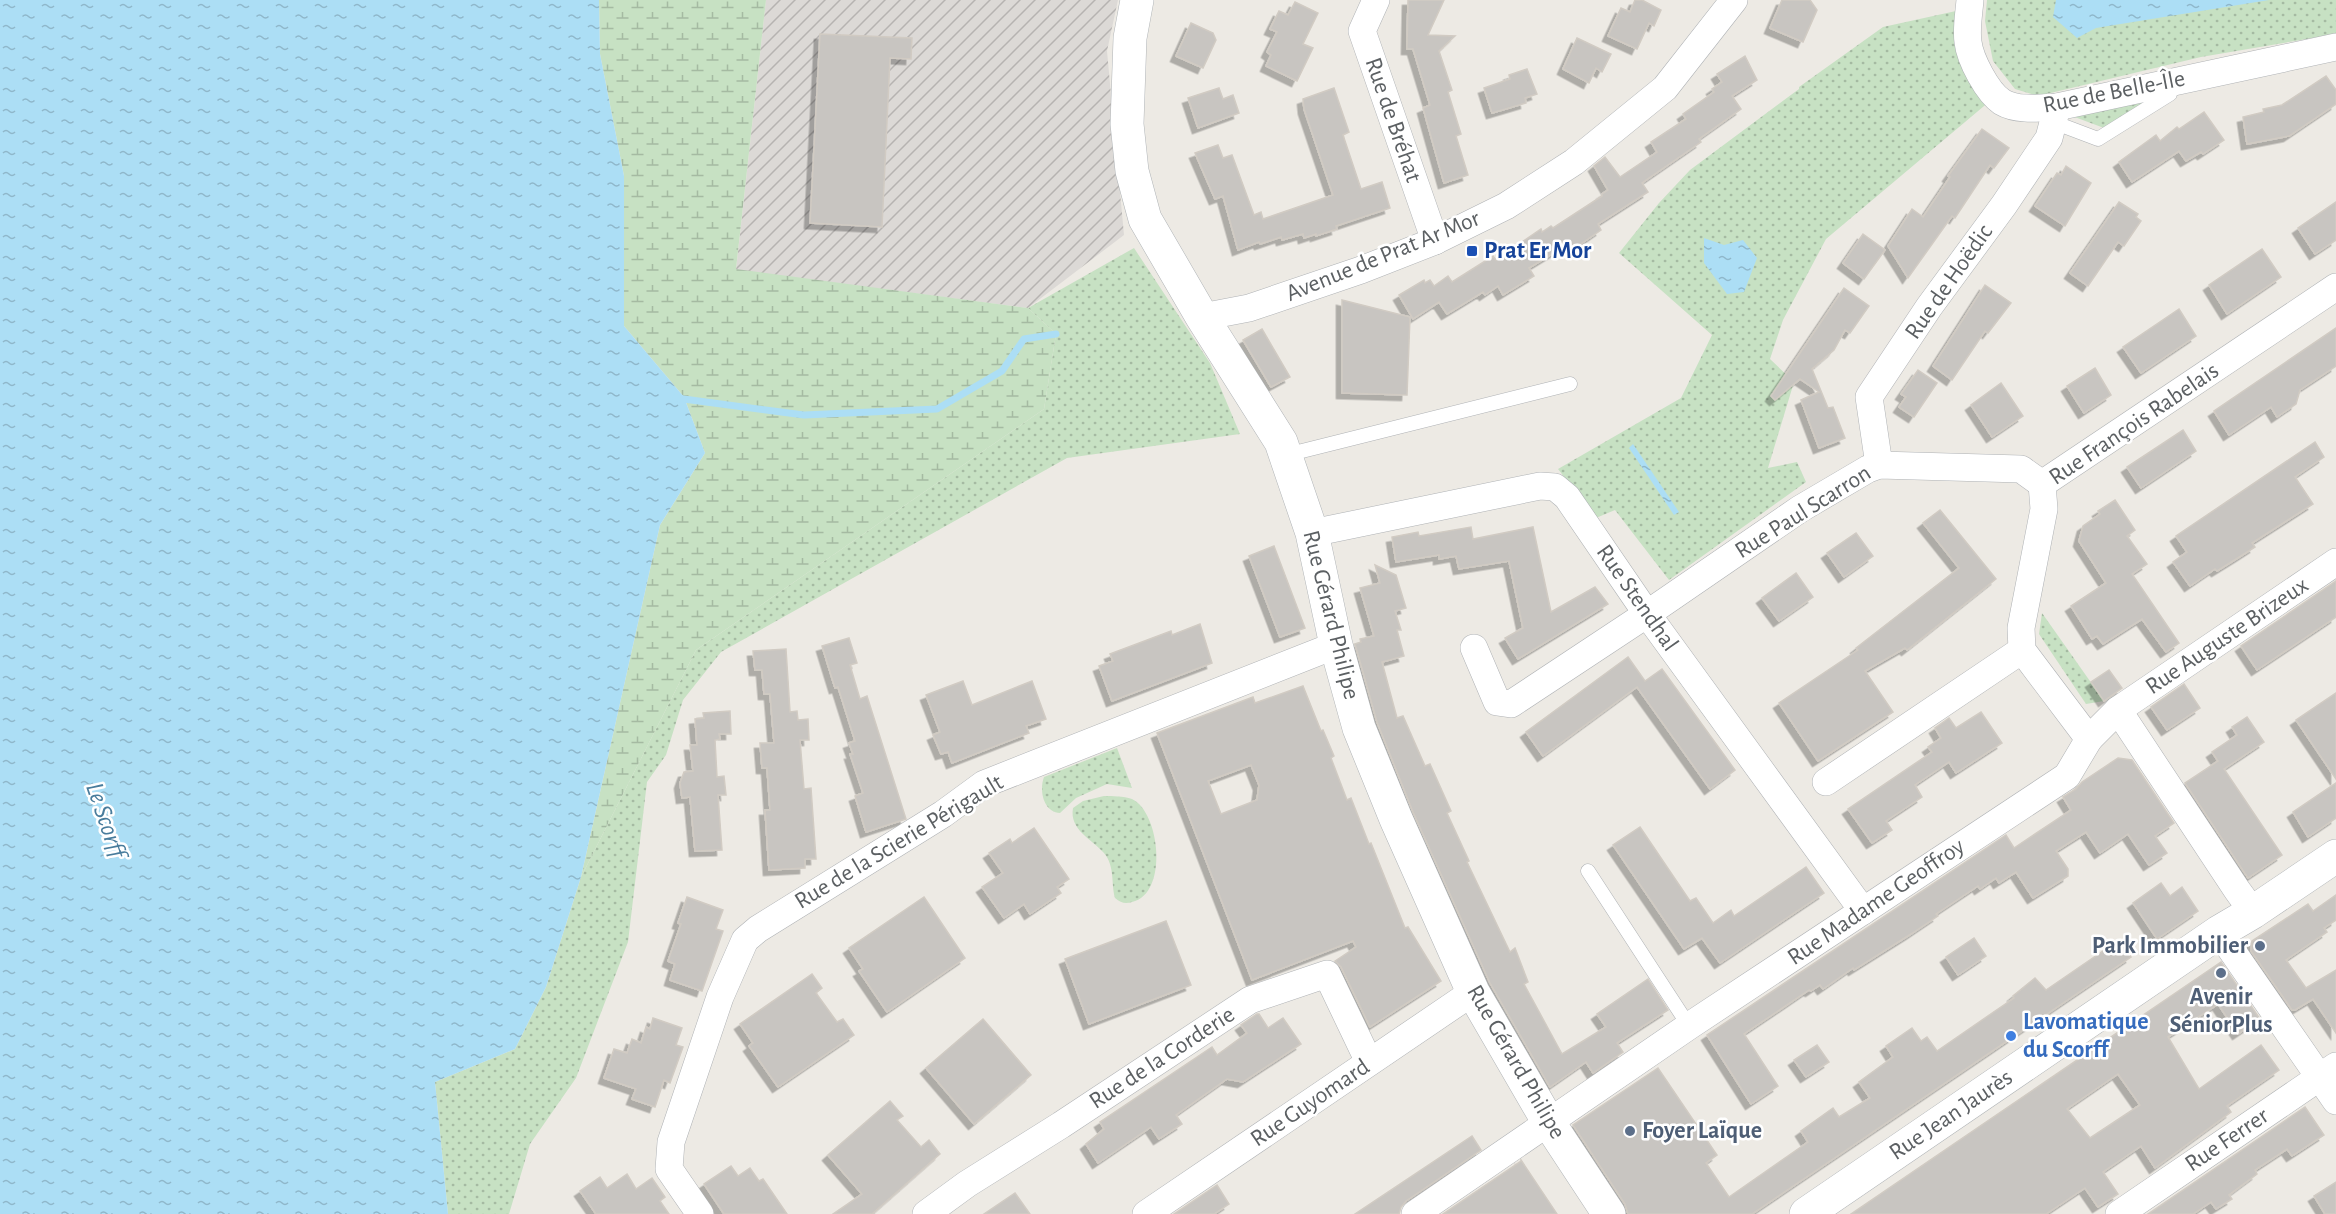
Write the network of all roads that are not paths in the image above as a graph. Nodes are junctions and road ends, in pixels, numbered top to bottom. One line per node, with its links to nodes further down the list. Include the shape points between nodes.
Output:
1 (1137, 0): 10 (street, Rue Gérard Philipe, via 1128,71 1127,124 1132,171 1145,219)
2 (1376, 0): 8 (street, Rue de Bréhat, via 1362,31)
3 (1734, 0): 8 (street, Avenue de Prat Ar Mor, via 1665,88 1583,155 1506,206)
4 (1970, 0): 7 (street, Rue de Belle-Île, via 1968,42 1987,85 2002,102)
5 (2336, 47): 6 (street, Rue de Belle-Île)
6 (2172, 82): 7 (street, Rue de Belle-Île); 7 (lane, via 2170,94 2098,139)
7 (2055, 114): 13 (street, Rue de Hoëdic, via 2049,138 1869,397)
8 (1435, 241): 10 (street, Avenue de Prat Ar Mor, via 1249,308)
9 (2336, 287): 14 (street, Rue François Rabelais)
10 (1202, 317): 12 (street, Rue Gérard Philipe)
11 (1570, 384): 12 (lane)
12 (1286, 455): 15 (street, Rue Gérard Philipe)
13 (1879, 465): 14 (street, Rue Paul Scarron, via 2021,469); 17 (street, Rue Paul Scarron, via 1800,509)
14 (2042, 484): 20 (street, Rue François Rabelais, via 2044,509 2021,628)
15 (1312, 533): 17 (street, Rue Stendhal, via 1540,486 1555,487 1567,497); 18 (street, Rue Gérard Philipe)
16 (2336, 562): 21 (street, Rue Auguste Brizeux)
17 (1647, 614): 19 (street, Rue Paul Scarron, via 1511,704 1497,702); 26 (street, Rue Stendhal)
18 (1336, 645): 29 (street, Rue Gérard Philipe, via 1359,728); 35 (street, Rue de la Scierie Périgault, via 984,784 943,814 758,929 746,940 720,997 671,1142 669,1169)
19 (1474, 648)
20 (2022, 650): 22 (street); 23 (street)
21 (2118, 710): 22 (street, Rue Madame Geoffroy); 27 (street)
22 (2089, 739): 26 (street, Rue Madame Geoffroy, via 2067,776)
23 (1826, 782)
24 (2336, 856): 27 (street, Rue Jean Jaurès)
25 (1588, 871): 30 (lane)
26 (1863, 911): 30 (street, Rue Madame Geoffroy)
27 (2253, 912): 28 (street, Rue Jean Jaurès)
28 (2219, 932): 32 (street); 40 (street, Rue Jean Jaurès)
29 (1473, 992): 31 (street, Rue Guyomard); 34 (street, Rue Gérard Philipe)
30 (1689, 1026): 34 (street, Rue Madame Geoffroy)
31 (1369, 1062): 36 (street, Rue de la Corderie, via 1327,975 1250,1000); 37 (street, Rue Guyomard)
32 (2327, 1072): 33 (street); 41 (street, Rue Ferrer)
33 (2336, 1101)
34 (1550, 1123): 38 (street, Rue Madame Geoffroy); 39 (street, Rue Gérard Philipe)
35 (700, 1214)
36 (926, 1214)
37 (1146, 1214)
38 (1415, 1214)
39 (1609, 1214)
40 (1806, 1214)
41 (2119, 1214)

